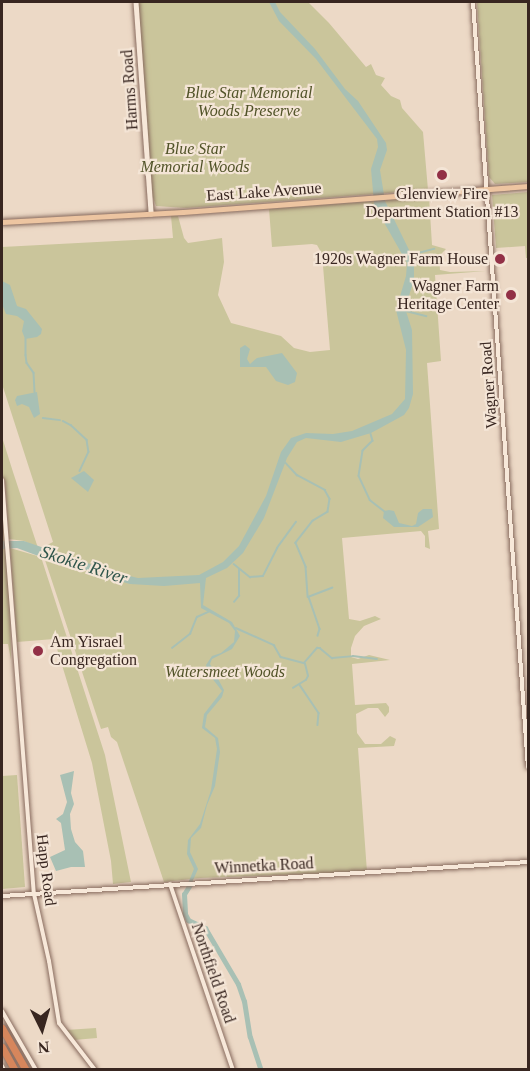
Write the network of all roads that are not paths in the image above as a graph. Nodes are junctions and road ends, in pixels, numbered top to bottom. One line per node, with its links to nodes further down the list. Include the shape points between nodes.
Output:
1 (136, 2): 5 (main road, Harms Road)
2 (473, 2): 4 (street, Wagner Road)
3 (528, 186): 4 (main road, East Lake Avenue)
4 (487, 189): 5 (main road, East Lake Avenue); 8 (street, Wagner Road)
5 (151, 213): 6 (main road, East Lake Avenue)
6 (2, 222)
7 (2, 480): 11 (street, Happ Road)
8 (528, 767)
9 (528, 862): 10 (street, Winnetka Road)
10 (170, 884): 11 (street, Winnetka Road); 22 (street, Northfield Road)
11 (34, 894): 12 (street, Winnetka Road); 21 (street, Happ Road, via 59,1023)
12 (2, 896)
13 (2, 1011): 20 (street)
14 (2, 1028): 19 (highway)
15 (2, 1047): 18 (highway)
16 (2, 1066): 17 (street)
17 (4, 1070)
18 (15, 1070)
19 (26, 1070)
20 (36, 1070)
21 (95, 1070)
22 (233, 1070)

